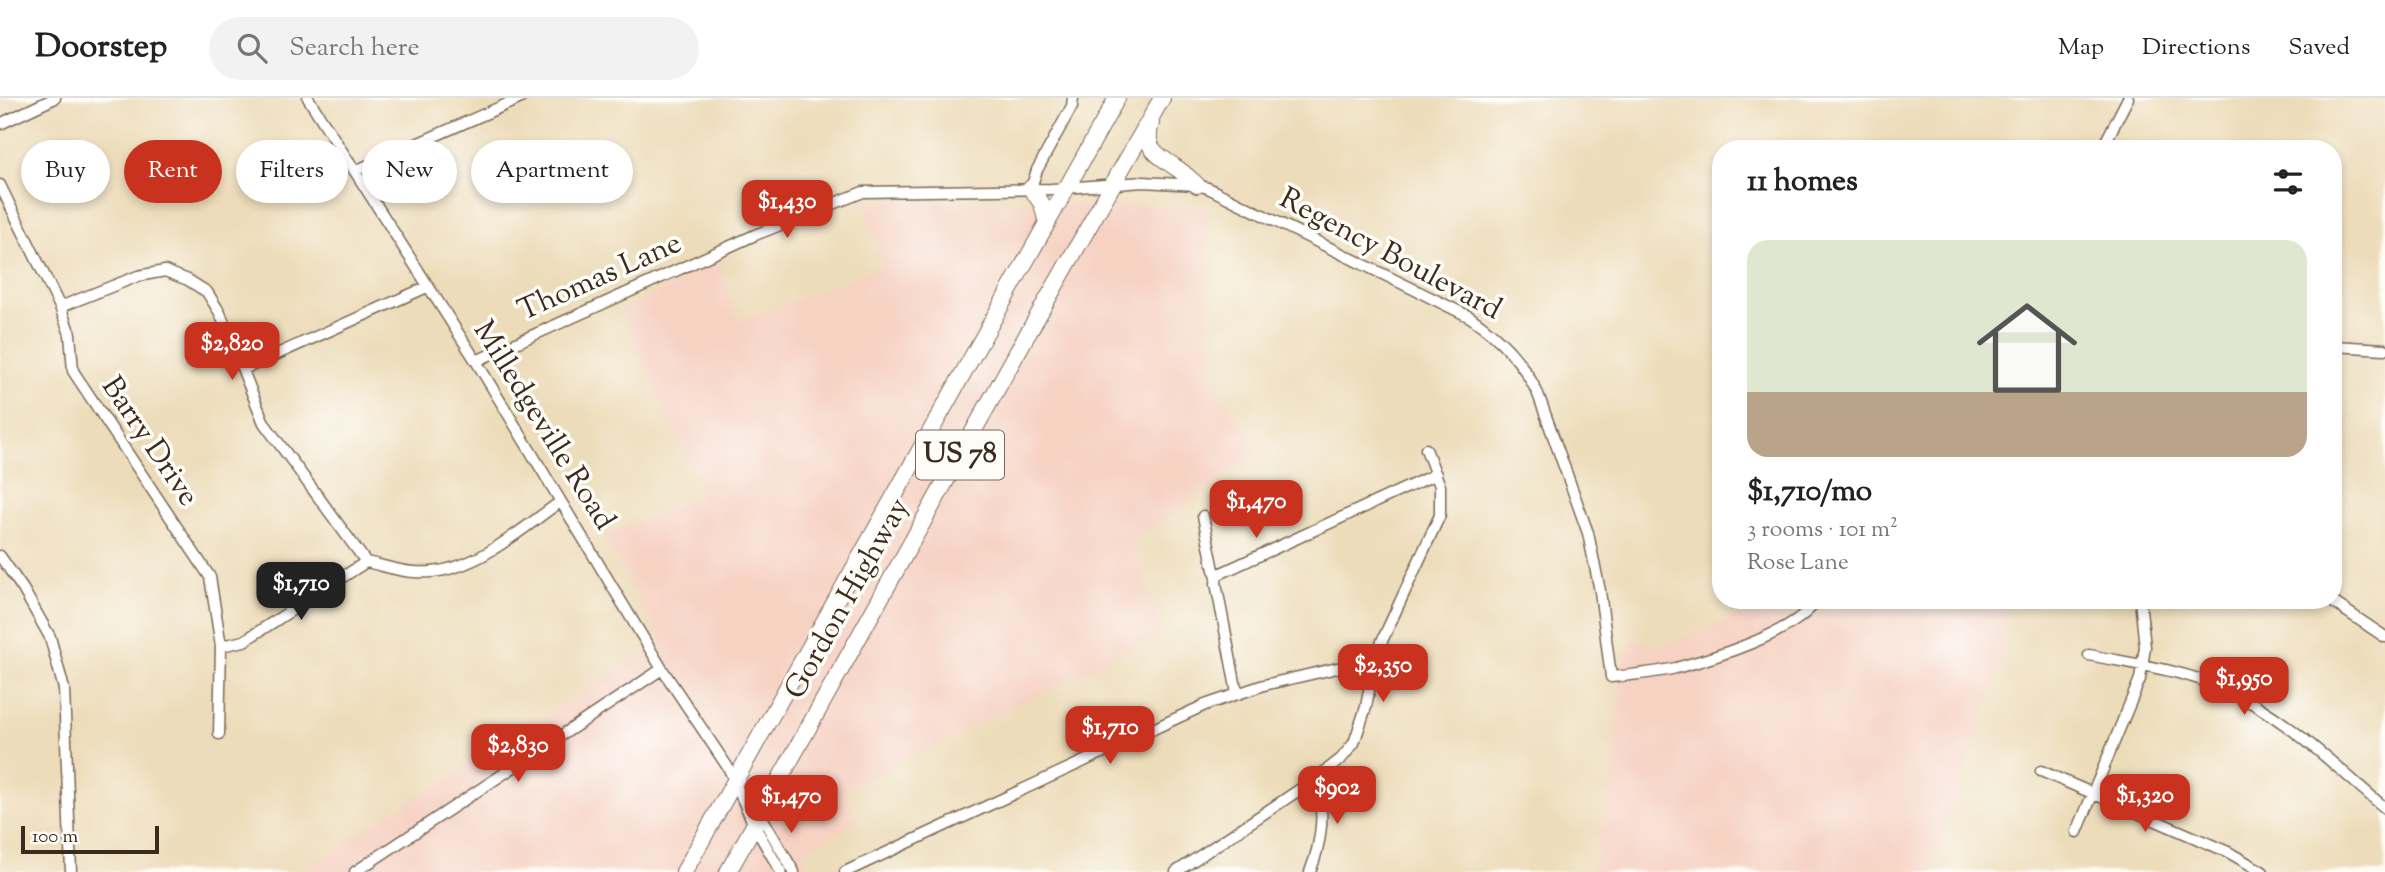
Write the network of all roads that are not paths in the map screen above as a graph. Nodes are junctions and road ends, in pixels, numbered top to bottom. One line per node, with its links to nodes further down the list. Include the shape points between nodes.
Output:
1 (55, 98): 8 (street)
2 (309, 98): 10 (street, Milledgeville Road)
3 (522, 98): 10 (street)
4 (1073, 98): 14 (street)
5 (1117, 98): 15 (highway, Gordon Highway / US 78)
6 (2128, 98): 9 (street)
7 (1158, 105): 11 (highway, Gordon Highway / US 78); 13 (highway, via 1148,133 1153,149)
8 (0, 124)
9 (2107, 140)
10 (355, 171): 17 (street, Milledgeville Road)
11 (1114, 184): 13 (street, Regency Boulevard); 15 (street, Thomas Lane); 46 (highway, Gordon Highway / US 78)
12 (0, 185): 18 (street, Barry Drive)
13 (1197, 185): 31 (street, Regency Boulevard, via 1461,312 1510,350 1538,394 1588,533 1611,677 1675,668 1771,636)
14 (1031, 188): 15 (street, Thomas Lane); 16 (highway, via 1042,204); 21 (street, Thomas Lane, via 863,192 755,235)
15 (1067, 188): 16 (highway, Gordon Highway / US 78)
16 (1046, 223): 42 (highway, Gordon Highway / US 78)
17 (427, 287): 21 (street, Milledgeville Road); 22 (street)
18 (61, 307): 22 (street, via 138,276 166,271 207,292); 34 (street, Barry Drive, via 70,334 73,371 210,577)
19 (2342, 347): 20 (street)
20 (2385, 349)
21 (476, 361): 25 (street, Milledgeville Road)
22 (244, 369): 28 (street, via 264,423)
23 (1426, 449): 24 (street)
24 (1436, 474): 29 (street); 36 (street, via 1442,496 1440,515)
25 (560, 502): 28 (street, via 489,551 452,569 415,572); 38 (street, Milledgeville Road)
26 (1203, 516): 29 (street)
27 (0, 556): 48 (street, via 50,637 64,689)
28 (366, 562): 34 (street, via 244,641)
29 (1217, 575): 39 (street)
30 (2342, 608): 33 (street)
31 (1808, 609)
32 (2142, 609): 37 (street)
33 (2385, 638)
34 (221, 646): 40 (street, Barry Drive)
35 (2089, 655): 37 (street)
36 (1376, 659): 39 (street); 43 (street, via 1354,743)
37 (2143, 666): 44 (street); 45 (street, via 2188,676 2240,696 2288,727)
38 (662, 669): 42 (street, Milledgeville Road); 49 (street)
39 (1237, 693): 54 (street)
40 (219, 734)
41 (2041, 771): 44 (street)
42 (735, 780): 46 (street, Milledgeville Road); 50 (highway, Gordon Highway / US 78)
43 (1314, 780): 55 (street); 56 (street, via 1321,830)
44 (2093, 795): 47 (street); 57 (street, via 2228,852)
45 (2385, 808)
46 (757, 820): 51 (highway, Gordon Highway / US 78); 52 (street, Milledgeville Road); 53 (street, Milledgeville Road)
47 (2077, 832)
48 (71, 872)
49 (355, 872)
50 (684, 872)
51 (728, 872)
52 (781, 872)
53 (794, 872)
54 (845, 872)
55 (1176, 872)
56 (1310, 872)
57 (2263, 872)

